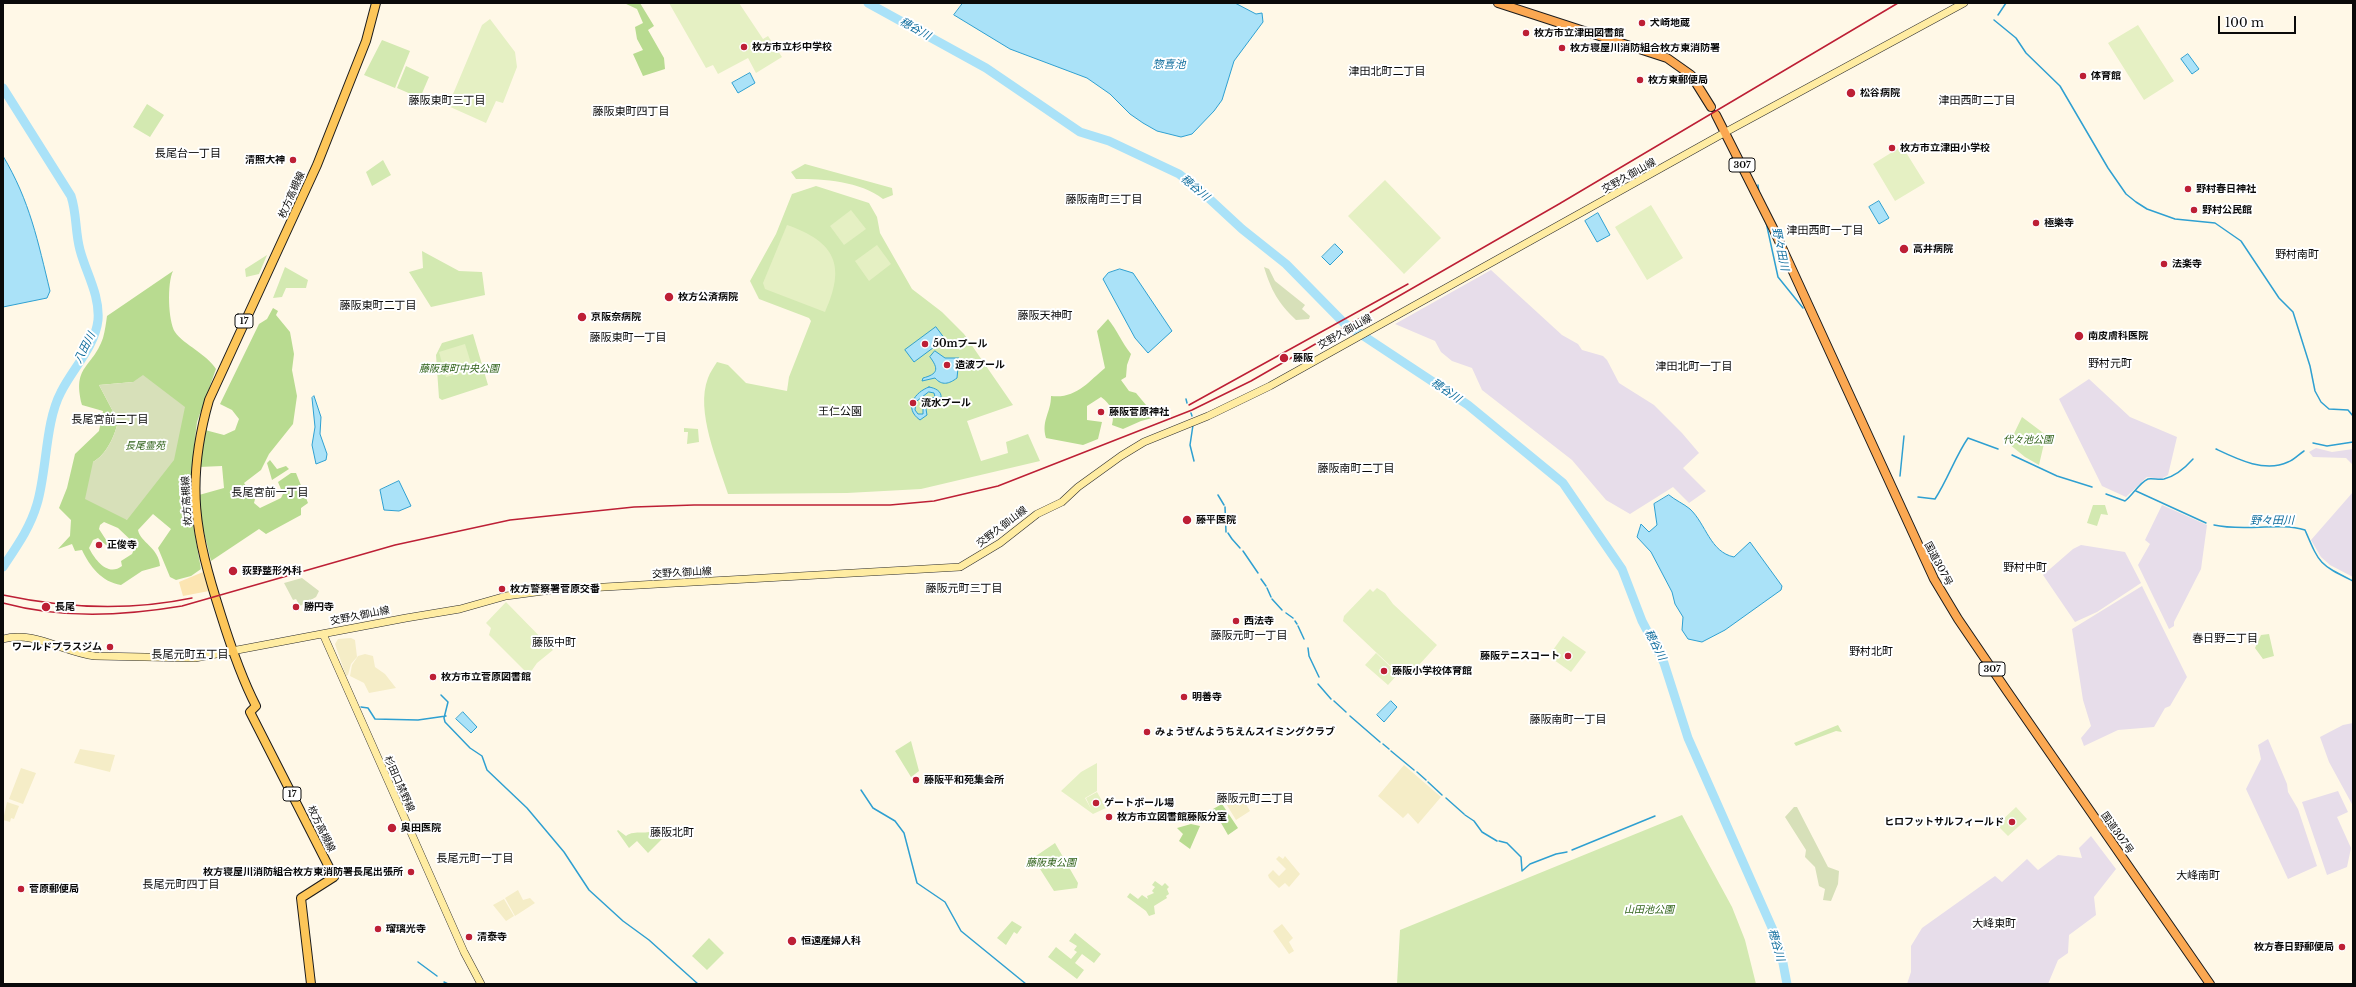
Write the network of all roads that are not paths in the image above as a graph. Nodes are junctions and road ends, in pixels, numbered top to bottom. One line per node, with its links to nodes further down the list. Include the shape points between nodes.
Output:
1 (376, 3): 9 (main road, 枚方高槻線 / 17, via 366,41 338,113 287,231 222,369 202,425 195,471 194,500 208,574)
2 (1498, 3): 4 (highway, via 1667,58 1691,75)
3 (1964, 3): 6 (main road, 交野久御山線)
4 (1712, 107)
5 (1716, 115): 6 (highway, 国道307号 / 307)
6 (1724, 133): 7 (main road, 交野久御山線, via 1262,390 1138,445 1078,487 1062,502 1037,514 1000,543 960,567 551,590 506,596 460,609); 12 (highway, 国道307号 / 307, via 1758,197 1934,579 2020,711)
7 (323, 634): 9 (main road, 交野久御山線); 11 (main road, 杉田口禁野線, via 464,952)
8 (3, 639): 9 (main road, 交野久御山線, via 30,638 79,654 119,658 194,658)
9 (233, 652): 10 (main road, 枚方高槻線 / 17, via 242,680 256,706 250,712 334,877 301,898)
10 (311, 984)
11 (481, 984)
12 (2210, 984)

